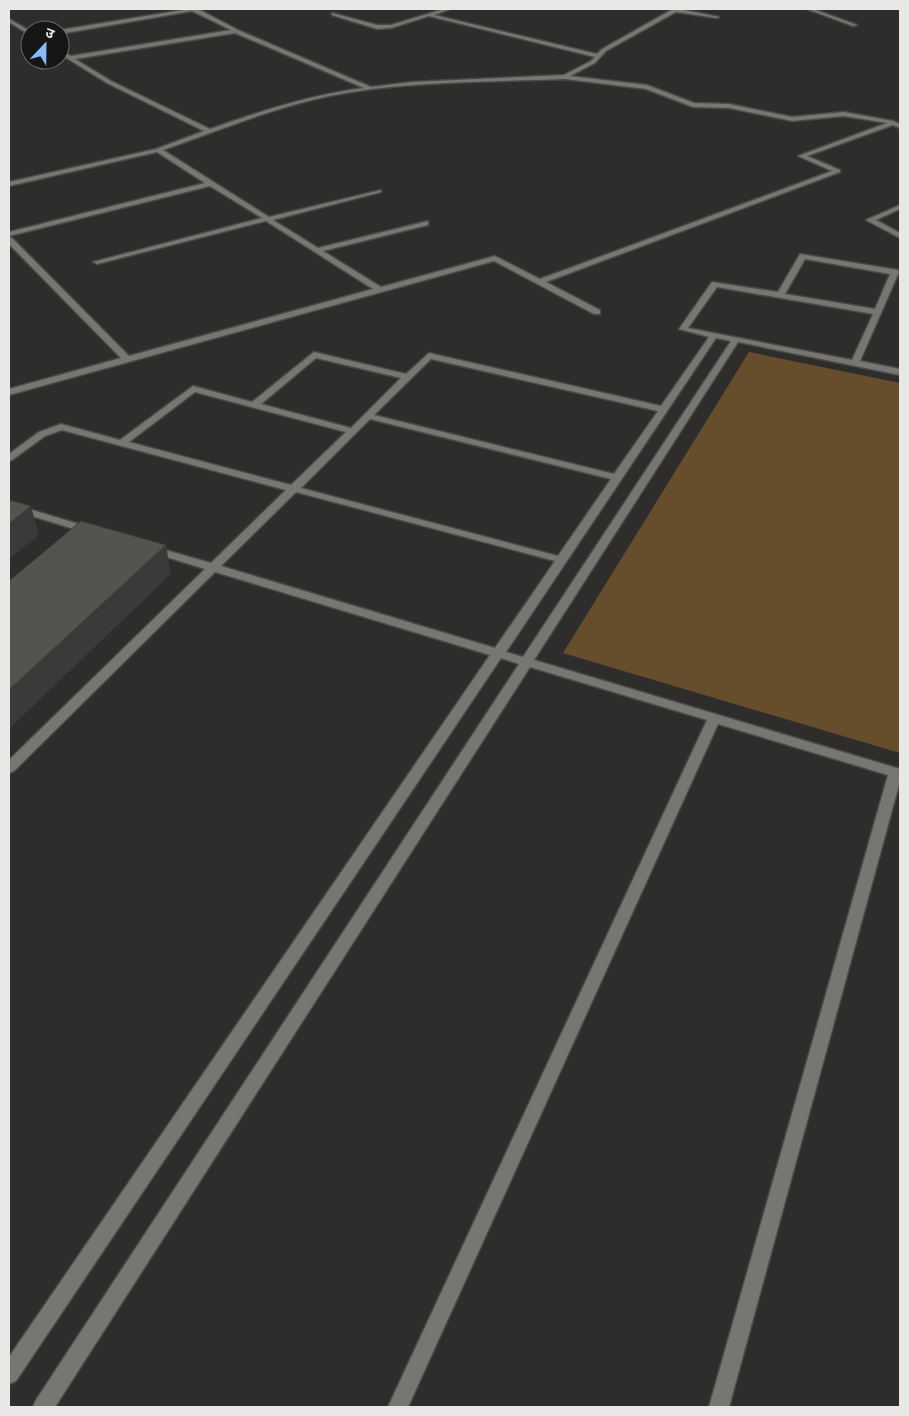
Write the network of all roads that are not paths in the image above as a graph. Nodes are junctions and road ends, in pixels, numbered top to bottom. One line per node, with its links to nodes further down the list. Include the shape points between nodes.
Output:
1 (156, 9): 7 (street)
2 (192, 9): 3 (street); 7 (street); 15 (street)
3 (196, 9)
4 (448, 9): 9 (street)
5 (676, 9): 10 (street); 16 (street)
6 (809, 9): 12 (street)
7 (166, 13): 14 (street)
8 (334, 14): 9 (street, via 377,27)
9 (430, 15): 16 (street)
10 (717, 17)
11 (9, 20): 13 (street)
12 (855, 25)
13 (20, 27)
14 (70, 30)
15 (236, 31): 17 (street); 19 (street)
16 (598, 56): 18 (street, via 594,62)
17 (70, 58): 21 (street, via 109,82)
18 (566, 77): 19 (street); 20 (street, via 647,87 693,105 729,106 792,119 844,114)
19 (368, 88): 21 (street, via 275,108)
20 (898, 123): 34 (street, via 800,156 838,171)
21 (210, 132): 22 (street)
22 (158, 150): 23 (street); 24 (street)
23 (9, 184)
24 (212, 184): 27 (street); 29 (street)
25 (379, 190): 27 (street)
26 (900, 207): 30 (street, via 870,220)
27 (268, 219): 32 (street); 33 (street)
28 (425, 223): 32 (street)
29 (9, 234)
30 (900, 236)
31 (9, 240): 41 (street)
32 (317, 250): 35 (street)
33 (97, 262)
34 (541, 281): 35 (street, via 495,258); 37 (street)
35 (380, 290): 41 (street)
36 (780, 295): 38 (street); 38 (street, via 804,256 895,272); 39 (street, via 715,284 683,328)
37 (597, 312)
38 (878, 312): 42 (street)
39 (714, 335): 40 (street); 47 (street)
40 (736, 339): 42 (street); 60 (street)
41 (127, 359): 45 (street)
42 (855, 363): 43 (street)
43 (900, 372)
44 (408, 377): 46 (street, via 314,355); 47 (street, via 429,356); 48 (street)
45 (9, 392)
46 (254, 405): 49 (street); 50 (street, via 193,389)
47 (664, 409): 52 (street)
48 (368, 416): 49 (street); 52 (street)
49 (353, 431): 53 (street)
50 (122, 443): 51 (street, via 61,427 42,434); 53 (street)
51 (9, 458)
52 (617, 478): 57 (street)
53 (295, 489): 57 (street); 58 (street)
54 (9, 506): 55 (street, via 78,531)
55 (101, 534)
56 (139, 545): 58 (street)
57 (562, 560): 59 (street)
58 (215, 568): 59 (street); 62 (street)
59 (498, 653): 60 (street); 64 (street)
60 (527, 662): 61 (street); 65 (street)
61 (714, 718): 63 (street); 66 (street)
62 (9, 768)
63 (898, 773): 67 (street)
64 (9, 1374)
65 (43, 1407)
66 (398, 1407)
67 (719, 1407)

